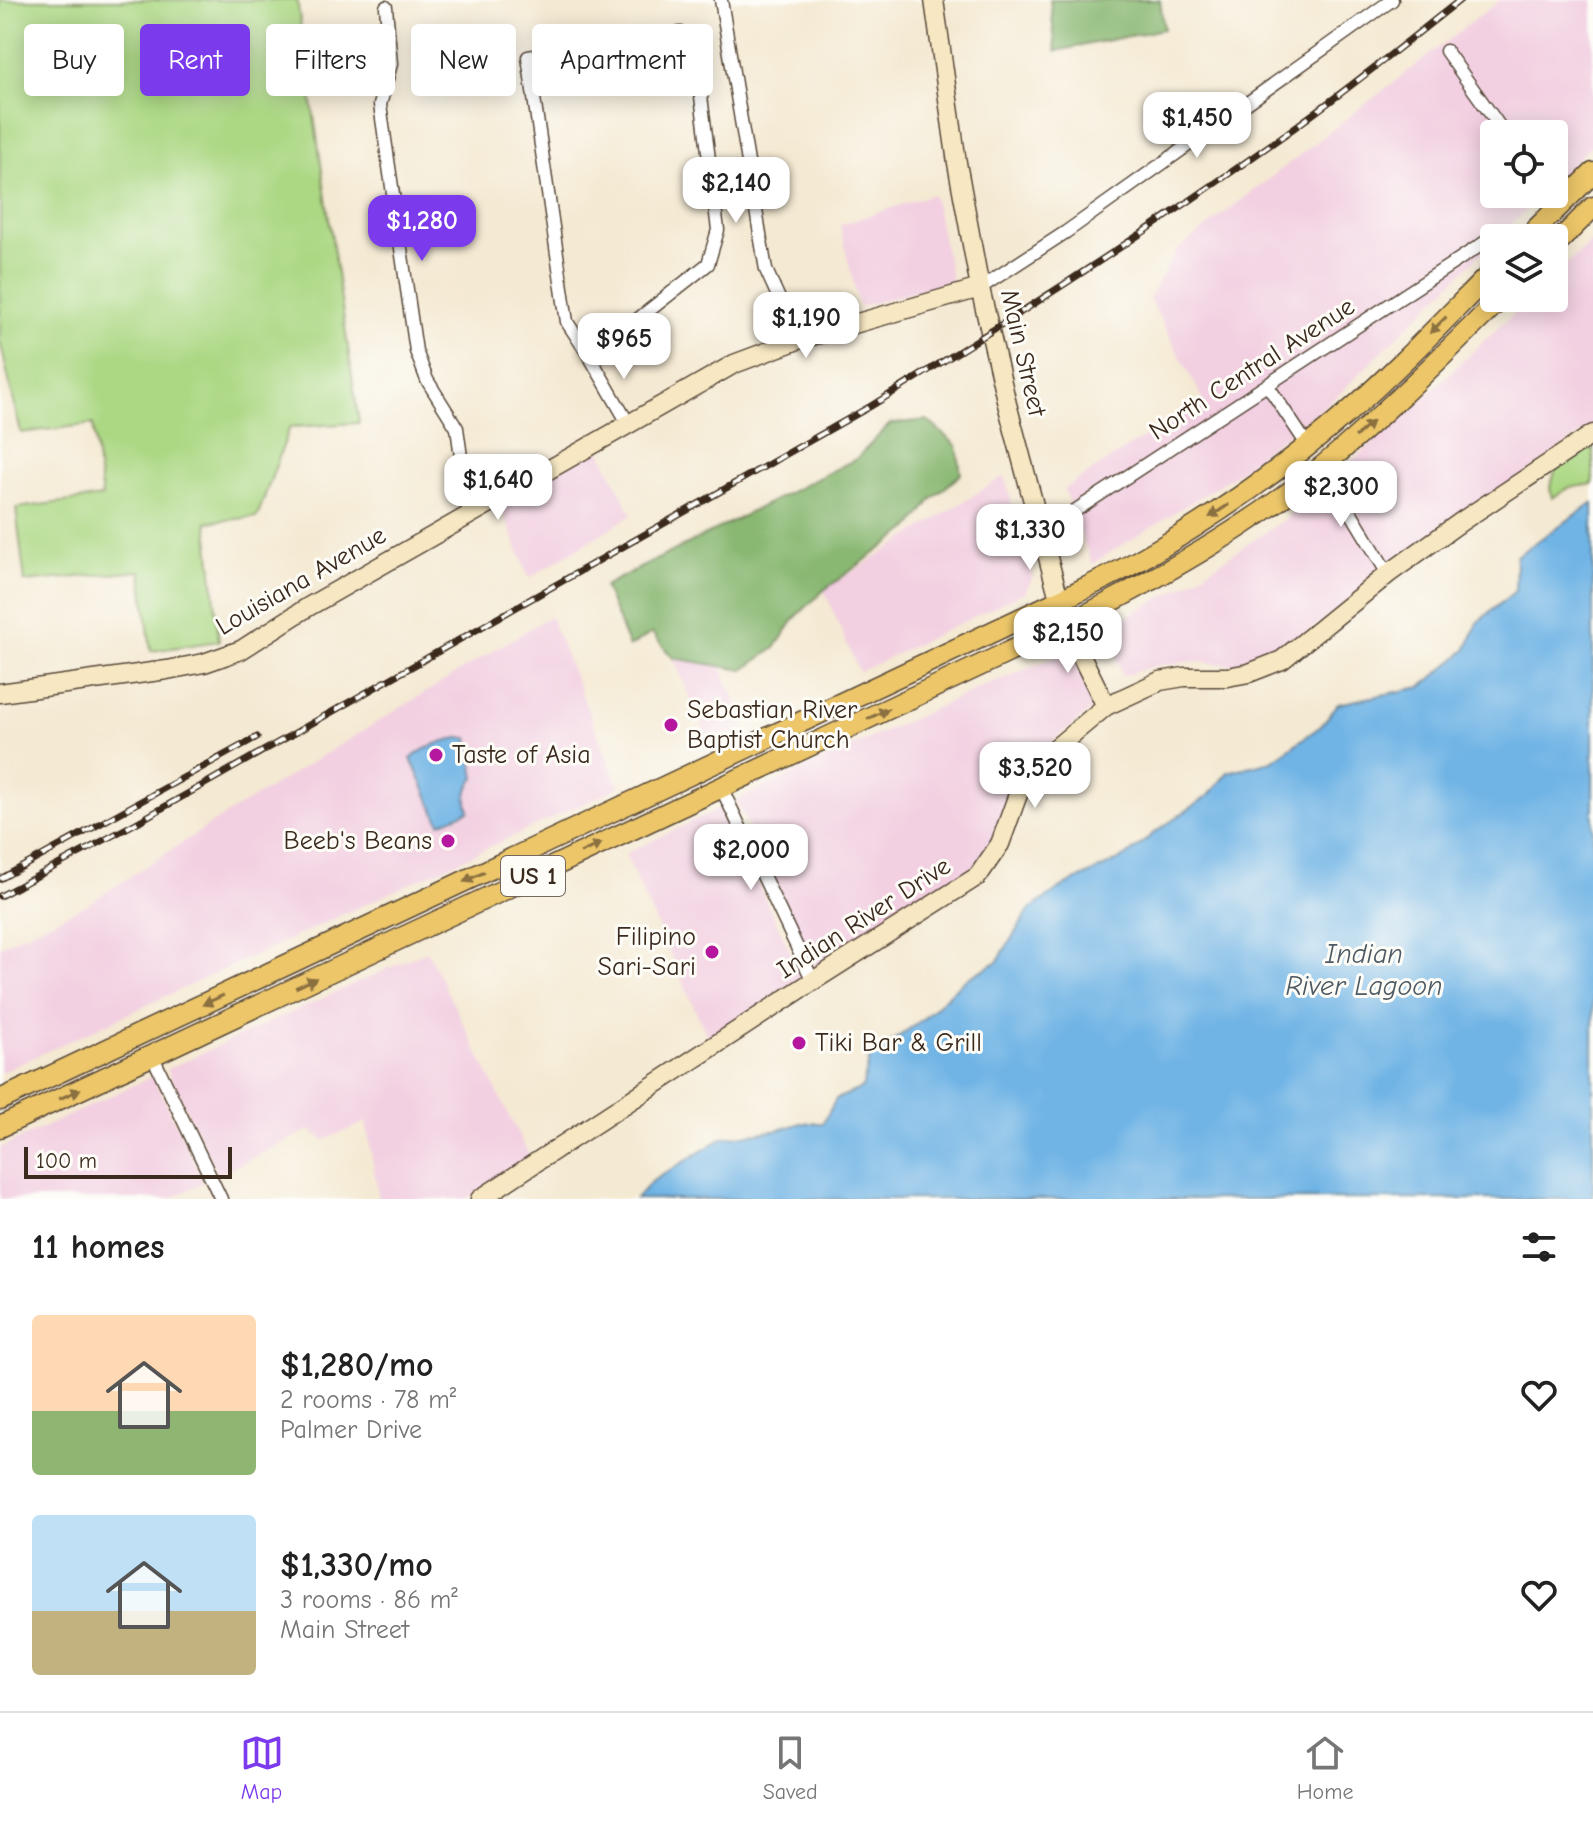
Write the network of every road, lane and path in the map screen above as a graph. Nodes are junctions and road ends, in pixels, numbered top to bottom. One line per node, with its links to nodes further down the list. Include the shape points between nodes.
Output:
1 (721, 0): 15 (street, via 766,270)
2 (934, 0): 13 (street, Main Street)
3 (1392, 0): 13 (street, Louisiana Avenue)
4 (386, 7): 22 (street, via 391,64 380,105 416,351 457,428)
5 (1446, 51): 6 (street)
6 (1495, 120)
7 (1593, 174): 8 (main road); 9 (main road, via 1580,203 1579,211)
8 (1568, 190)
9 (1587, 213): 10 (main road)
10 (1568, 232)
11 (1480, 246): 17 (street, North Central Avenue)
12 (1480, 284): 20 (main road, US 1, one-way to 20)
13 (980, 288): 15 (street, Louisiana Avenue); 23 (street, Main Street)
14 (1487, 312): 21 (main road, US 1, one-way to 14)
15 (798, 340): 18 (street, Louisiana Avenue, via 734,364)
16 (590, 357): 16 (street, via 708,264 718,230 696,57 681,33 528,57 567,322); 18 (street)
17 (1268, 386): 20 (street); 23 (street, North Central Avenue)
18 (628, 423): 22 (street, Louisiana Avenue)
19 (1593, 434): 24 (street, Indian River Drive)
20 (1308, 446): 25 (main road, US 1, one-way to 25, via 1174,539)
21 (1323, 466): 24 (street); 26 (main road, US 1, via 1198,553)
22 (469, 514): 27 (street, Louisiana Avenue, via 241,650 167,670)
23 (1041, 533): 25 (street, Main Street)
24 (1388, 574): 28 (street, Indian River Drive, via 1282,660 1227,677 1160,681)
25 (1060, 600): 26 (street, Main Street); 29 (main road, US 1)
26 (1066, 625): 28 (street, Main Street); 30 (main road, US 1, one-way to 26)
27 (0, 693)
28 (1106, 706): 33 (street, Indian River Drive, via 1039,762 1021,786 1000,844 978,876)
29 (747, 748): 30 (main road); 31 (main road, US 1)
30 (721, 787): 32 (main road, US 1); 33 (street)
31 (663, 788): 32 (main road); 34 (main road, US 1, one-way to 34)
32 (641, 825): 35 (main road, US 1, one-way to 32)
33 (813, 981): 39 (street, Indian River Drive)
34 (181, 1015): 35 (main road); 36 (main road, US 1)
35 (152, 1055): 37 (main road, US 1, one-way to 35); 38 (street)
36 (0, 1100)
37 (0, 1127)
38 (221, 1199)
39 (480, 1199)

